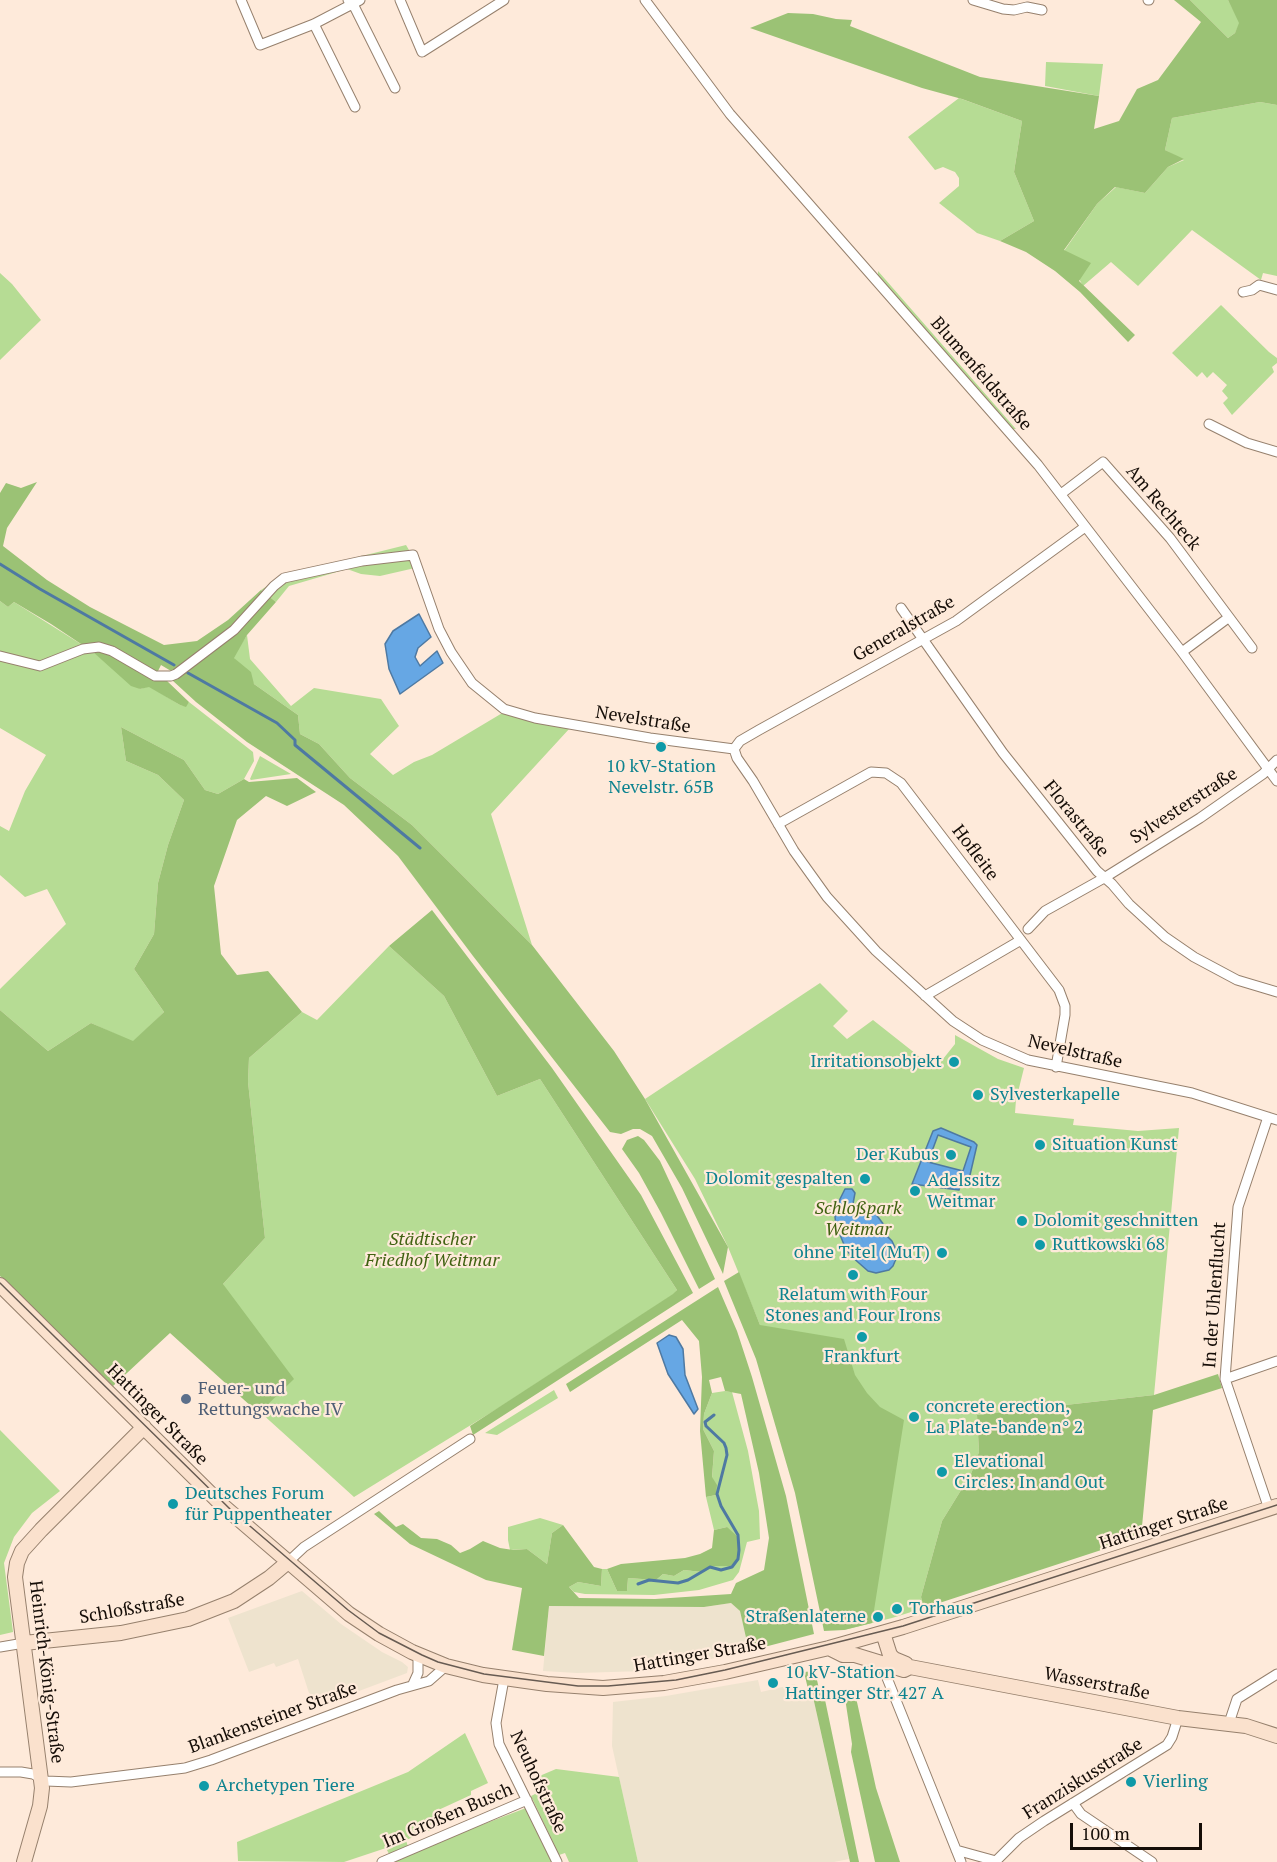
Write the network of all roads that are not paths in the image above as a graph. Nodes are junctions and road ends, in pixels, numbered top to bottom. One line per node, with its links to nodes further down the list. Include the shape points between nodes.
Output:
1 (241, 0): 8 (street, via 260,45)
2 (400, 0): 3 (street, via 422,52)
3 (504, 0)
4 (647, 0): 15 (street, Blumenfeldstraße, via 730,114)
5 (973, 0): 7 (street, via 1003,9)
6 (353, 1): 8 (street); 9 (street)
7 (1042, 10)
8 (314, 24): 10 (street)
9 (395, 88)
10 (355, 107)
11 (1277, 290): 12 (street, via 1259,285)
12 (1243, 292)
13 (1209, 424): 14 (street, via 1247,443)
14 (1277, 452)
15 (1061, 495): 16 (street, Blumenfeldstraße); 18 (street, Am Rechteck, via 1103,462 1170,538)
16 (1085, 527): 19 (street, Generalstraße, via 956,621); 21 (street, Blumenfeldstraße)
17 (901, 608): 19 (street, Florastraße)
18 (1228, 618): 20 (street, Am Rechteck); 21 (street)
19 (923, 639): 23 (street, Generalstraße, via 748,737); 28 (street, Florastraße, via 1016,770)
20 (1252, 648)
21 (1182, 652): 25 (street, Blumenfeldstraße)
22 (0, 656): 23 (street, Nevelstraße, via 40,666 83,649 99,647 155,676 171,676 234,630 284,578 362,561 413,555 439,629 452,652 472,683 504,709 547,720)
23 (734, 749): 27 (street, Nevelstraße)
24 (1277, 760): 25 (street, Sylvesterstraße)
25 (1268, 768): 26 (street, Blumenfeldstraße); 28 (street, Sylvesterstraße, via 1200,818)
26 (1277, 781)
27 (778, 824): 30 (street, Hofleite, via 865,774 888,774 901,783); 32 (street, Nevelstraße, via 827,897 871,946)
28 (1104, 878): 29 (street, Sylvesterstraße, via 1045,911); 31 (street, Florastraße, via 1164,937 1194,957 1238,980)
29 (1028, 929)
30 (1021, 940): 32 (street); 33 (street, Hofleite, via 1063,997 1065,1015)
31 (1277, 992)
32 (925, 996): 33 (street, Nevelstraße, via 953,1022 982,1040 1028,1060)
33 (1056, 1067): 34 (street, Nevelstraße, via 1192,1093)
34 (1272, 1119): 37 (street, In der Uhlenflucht, via 1238,1207)
35 (0, 1285): 38 (main road, Hattinger Straße)
36 (1277, 1361): 37 (street)
37 (1225, 1378): 40 (street, In der Uhlenflucht)
38 (144, 1427): 41 (main road, Hattinger Straße, via 221,1504); 43 (main road, Heinrich-König-Straße, via 18,1558 15,1577)
39 (470, 1439): 41 (street, Schloßstraße, via 300,1550)
40 (1273, 1508): 42 (main road, Hattinger Straße)
41 (288, 1562): 43 (main road, Schloßstraße, via 234,1601 188,1619 121,1633); 46 (main road, Hattinger Straße, via 361,1622)
42 (878, 1635): 45 (main road, Hattinger Straße); 47 (main road, via 876,1652); 49 (main road, Wasserstraße, via 894,1659)
43 (24, 1643): 44 (street, Schloßstraße); 57 (main road, Heinrich-König-Straße)
44 (0, 1647)
45 (829, 1648): 47 (main road, Wasserstraße); 51 (main road, Hattinger Straße, via 692,1679 627,1687 583,1687)
46 (418, 1655): 48 (main road, Hattinger Straße); 52 (street, via 418,1673)
47 (881, 1663): 49 (main road, Wasserstraße, via 904,1670); 60 (street)
48 (446, 1666): 51 (main road, Hattinger Straße); 52 (street, Blankensteiner Straße, via 429,1681)
49 (910, 1667): 53 (main road, Wasserstraße)
50 (1277, 1674): 54 (street, via 1237,1699)
51 (504, 1678): 58 (street, Neuhofstraße, via 497,1734)
52 (413, 1684): 57 (street, Blankensteiner Straße, via 185,1768 82,1782)
53 (1178, 1718): 54 (main road, Wasserstraße); 59 (street, Franziskusstraße, via 1167,1745)
54 (1229, 1723): 55 (main road, Wasserstraße)
55 (1277, 1736)
56 (0, 1773): 57 (street, Blankensteiner Straße, via 21,1772)
57 (41, 1779): 61 (main road, Heinrich-König-Straße, via 40,1806)
58 (527, 1800): 62 (street, Im Großen Busch); 63 (street, Neuhofstraße)
59 (1072, 1803): 65 (street, Franziskusstraße, via 1019,1838); 66 (street, via 1081,1814)
60 (956, 1850): 64 (street); 65 (street)
61 (24, 1862)
62 (382, 1862)
63 (557, 1862)
64 (961, 1862)
65 (996, 1862)
66 (1152, 1862)

